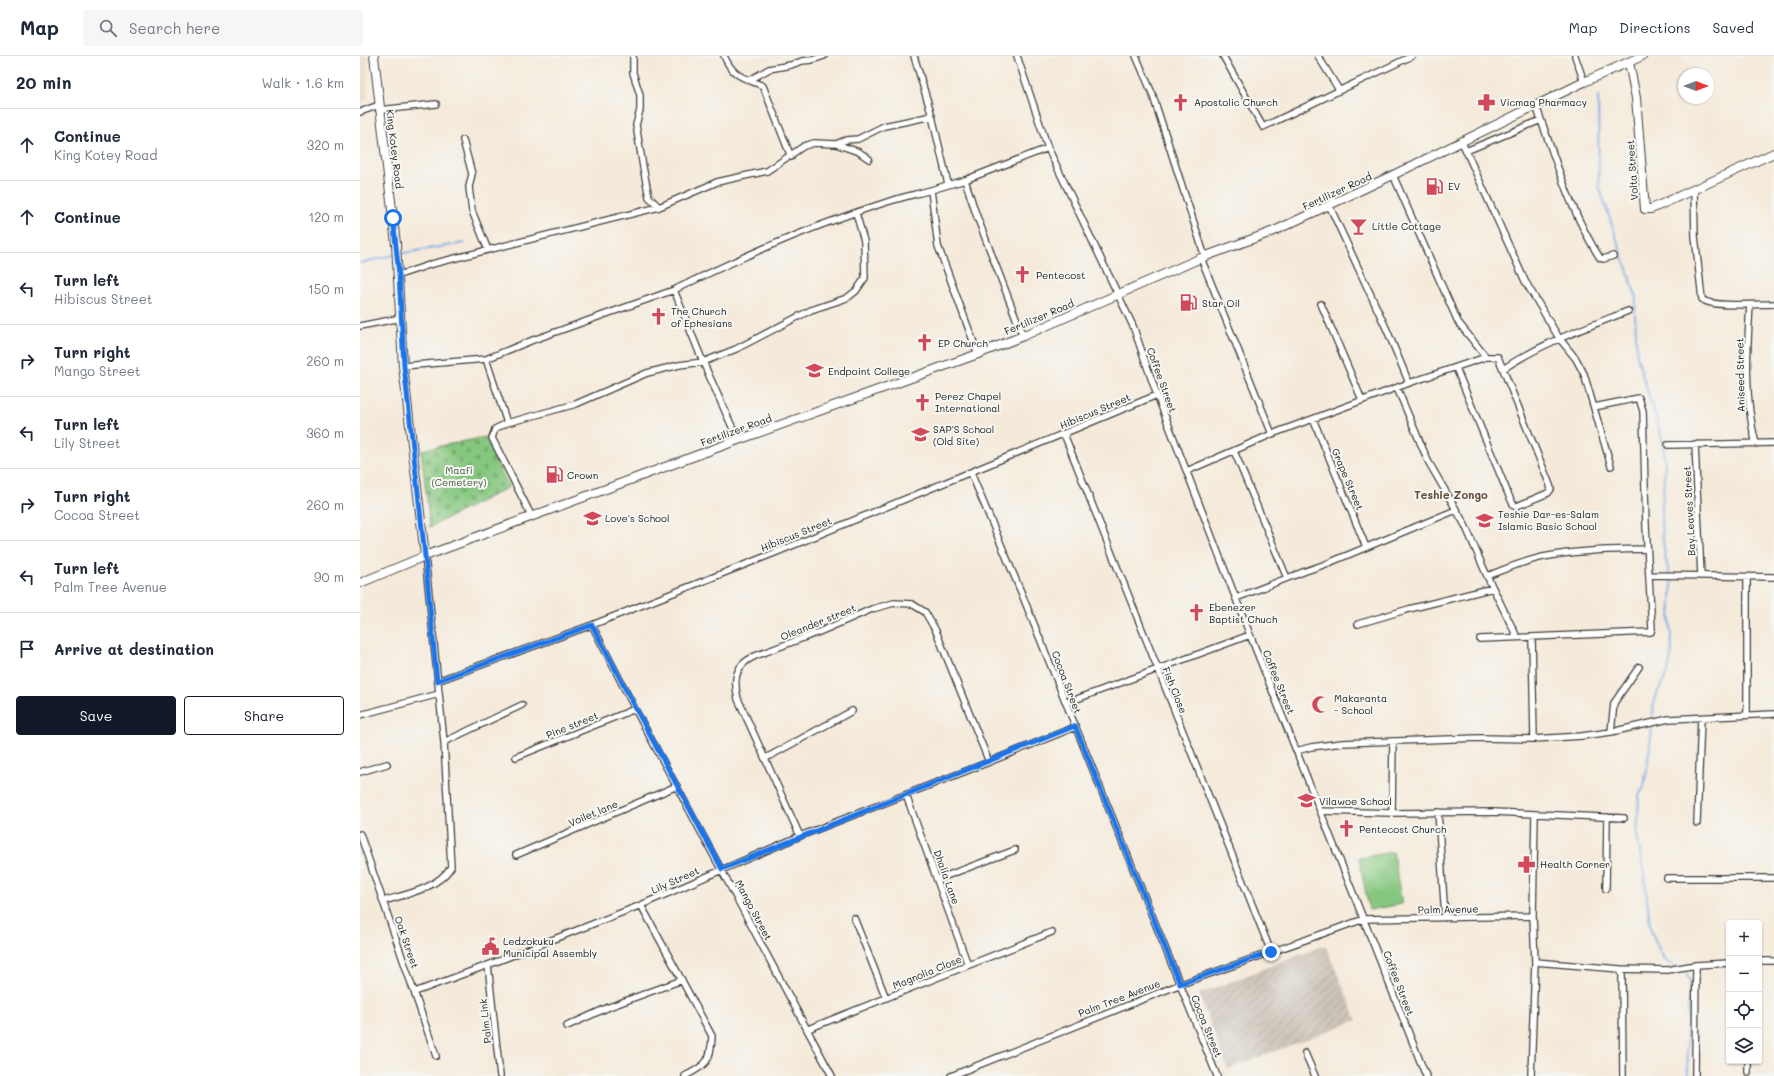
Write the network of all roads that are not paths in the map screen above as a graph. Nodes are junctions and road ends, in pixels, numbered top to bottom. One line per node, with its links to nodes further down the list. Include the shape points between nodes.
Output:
1 (374, 56): 19 (street, King Kotey Road)
2 (633, 56): 37 (street, via 633,72 640,95 636,125 643,167 649,198)
3 (724, 56): 14 (street, via 735,75)
4 (824, 56): 14 (street, via 769,68)
5 (914, 56): 21 (street)
6 (1017, 56): 26 (street, Coffee Street)
7 (1136, 56): 41 (street, via 1152,93)
8 (1223, 56): 16 (street, via 1263,127)
9 (1318, 56): 16 (street)
10 (1412, 56): 16 (street)
11 (1575, 56): 15 (street)
12 (1642, 56): 13 (street, Fertilizer Road)
13 (1629, 62): 15 (street, Fertilizer Road); 35 (street, Volta Street, via 1636,98 1646,209)
14 (750, 80): 29 (street, via 763,86)
15 (1584, 82): 18 (street, Fertilizer Road)
16 (1339, 90)
17 (436, 104): 19 (street)
18 (1536, 106): 22 (street); 24 (street, Fertilizer Road)
19 (379, 107): 20 (street); 42 (street, King Kotey Road)
20 (360, 112)
21 (932, 116): 25 (street, via 884,126 858,139); 33 (street)
22 (1541, 120): 27 (street); 40 (street, via 1584,230 1600,258)
23 (463, 140): 39 (street, via 472,174 469,188 472,211)
24 (1462, 142): 27 (street); 31 (street, Fertilizer Road)
25 (836, 144): 29 (street, via 814,143 804,146); 30 (street, via 859,152)
26 (1048, 148): 32 (street); 44 (street, Coffee Street)
27 (1466, 151): 52 (street, via 1525,281)
28 (1774, 153): 35 (street, Volta Street)
29 (791, 156): 37 (street, via 767,171 717,182)
30 (869, 159)
31 (1393, 175): 36 (street, Fertilizer Road); 54 (street, via 1458,322)
32 (965, 180): 33 (street); 51 (street)
33 (948, 184): 34 (street)
34 (931, 190): 38 (street, via 888,201); 53 (street, via 938,246)
35 (1694, 190): 47 (street, via 1695,236 1702,299 1708,303)
36 (1329, 205): 41 (street, Fertilizer Road, via 1274,231); 60 (street)
37 (659, 207): 39 (street)
38 (856, 213): 43 (street, via 770,245); 56 (street, via 864,241 866,278 856,291 847,298 811,310 736,349)
39 (488, 250): 42 (street)
40 (1613, 256)
41 (1203, 258): 44 (street, Fertilizer Road); 68 (street)
42 (398, 271): 49 (street, King Kotey Road)
43 (674, 290): 55 (street); 56 (street)
44 (1118, 294): 51 (street, Fertilizer Road); 62 (street, Coffee Street, via 1133,326)
45 (1321, 304): 63 (street)
46 (1774, 304): 47 (street)
47 (1750, 305): 73 (street, Aniseed Street, via 1749,409)
48 (1628, 311): 52 (street)
49 (401, 318): 50 (street); 57 (street, King Kotey Road)
50 (360, 326)
51 (1023, 336): 53 (street, Fertilizer Road)
52 (1559, 338): 59 (street, via 1531,351); 64 (street, via 1584,374)
53 (978, 354): 69 (street, Fertilizer Road)
54 (1486, 357): 58 (street); 59 (street, via 1498,357)
55 (486, 359): 57 (street); 66 (street)
56 (703, 362): 66 (street, via 646,373 576,404); 69 (street)
57 (404, 366): 82 (street, King Kotey Road)
58 (1456, 368): 59 (street, via 1515,507 1548,492 1550,485); 60 (street)
59 (1504, 369)
60 (1409, 383): 61 (street)
61 (1397, 388): 63 (street); 78 (street, via 1428,461)
62 (1157, 395): 67 (street, Hibiscus Street); 76 (street, Coffee Street)
63 (1362, 400): 65 (street)
64 (1594, 407): 75 (street); 81 (street, via 1634,398 1640,401 1643,411)
65 (1313, 419): 68 (street); 80 (street, Grape Street)
66 (507, 423): 79 (street, via 495,429 492,438)
67 (1064, 434): 77 (street, Hibiscus Street); 99 (street, Fish Close)
68 (1272, 434): 74 (street)
69 (738, 440): 79 (street, Fertilizer Road)
70 (1774, 443): 73 (street)
71 (1668, 444): 72 (street)
72 (1695, 444): 73 (street); 85 (street, Bay Leaves Street)
73 (1756, 444)
74 (1234, 452): 76 (street); 87 (street)
75 (1611, 466)
76 (1187, 471): 91 (street, Coffee Street)
77 (971, 472): 93 (street, Hibiscus Street); 102 (street, Cocoa Street)
78 (1456, 510): 80 (street); 84 (street)
79 (532, 517): 82 (street, Fertilizer Road)
80 (1366, 547): 87 (street)
81 (1647, 549): 83 (street); 84 (street, via 1578,551 1534,560)
82 (425, 556): 89 (street, Fertilizer Road); 100 (street)
83 (1649, 575): 85 (street); 95 (street, via 1651,632)
84 (1487, 576): 90 (street)
85 (1701, 576): 88 (street)
86 (1774, 577): 88 (street)
87 (1287, 578): 91 (street)
88 (1747, 578): 108 (street)
89 (360, 583)
90 (1493, 588): 92 (street); 96 (street)
91 (1236, 598): 94 (street, Coffee Street)
92 (1358, 624)
93 (592, 625): 100 (street, Hibiscus Street); 104 (street, Mango Street)
94 (1250, 635): 99 (street); 115 (street, Coffee Street)
95 (1532, 636): 96 (street); 112 (street)
96 (1517, 637): 97 (street)
97 (1480, 639)
98 (1638, 667): 111 (street, via 1614,703)
99 (1158, 670): 102 (street); 146 (street, Fish Close)
100 (437, 681): 101 (street)
101 (439, 694): 107 (street); 114 (street)
102 (1066, 703): 110 (street, Cocoa Street)
103 (522, 705): 114 (street)
104 (636, 709): 116 (street, Pine street); 121 (street, Mango Street)
105 (852, 711): 117 (street)
106 (1774, 714): 108 (street)
107 (360, 715)
108 (1748, 715): 109 (street)
109 (1701, 718): 111 (street, via 1669,719); 129 (street)
110 (1075, 726): 118 (street, Lily Street); 156 (street, Cocoa Street)
111 (1611, 732): 112 (street)
112 (1534, 738): 113 (street)
113 (1393, 740): 115 (street, via 1323,744); 125 (street)
114 (444, 742): 139 (street, via 451,867 436,883)
115 (1296, 751): 123 (street, Coffee Street)
116 (516, 757)
117 (766, 758): 118 (street, Oleander street, via 738,699 735,686 737,671 746,660 872,609 894,603 912,604 925,612 936,631); 131 (street, Oleander street)
118 (989, 762): 122 (street, Lily Street)
119 (387, 764): 120 (street)
120 (360, 772)
121 (677, 786): 133 (street, Voilet lane); 134 (street, Mango Street)
122 (906, 795): 131 (street, Lily Street); 137 (street, Dhalia Lane)
123 (1320, 811): 125 (street); 144 (street, Coffee Street)
124 (1438, 812): 125 (street); 126 (street); 143 (street)
125 (1392, 813)
126 (1535, 815): 127 (street); 141 (street)
127 (1607, 817): 128 (street); 138 (street)
128 (1624, 818)
129 (1697, 823)
130 (360, 834): 139 (street, Oak Street)
131 (800, 836): 134 (street, Lily Street)
132 (1015, 850): 137 (street)
133 (516, 855)
134 (722, 869): 140 (street, Lily Street); 160 (street, Mango Street)
135 (1667, 878): 136 (street)
136 (1774, 878)
137 (938, 879): 152 (street, Dhalia Lane)
138 (1606, 889)
139 (383, 902): 157 (street, Oak Street)
140 (640, 905): 151 (street, Lily Street); 155 (street)
141 (1533, 916): 143 (street, Palm Avenue); 148 (street)
142 (854, 918): 158 (street)
143 (1445, 918): 144 (street, Palm Avenue)
144 (1364, 919): 146 (street, Palm Tree Avenue); 171 (street, Coffee Street)
145 (1052, 932): 152 (street, Magnolia Close)
146 (1271, 952): 156 (street, Palm Tree Avenue)
147 (1774, 961): 149 (street)
148 (1535, 962): 154 (street); 172 (street)
149 (1762, 962)
150 (1726, 963): 153 (street)
151 (488, 965): 157 (street, Lily Street); 165 (street, Palm Link)
152 (968, 965): 158 (street, Magnolia Close)
153 (1696, 965): 154 (street, via 1667,970); 174 (street)
154 (1620, 969): 173 (street)
155 (682, 980): 159 (street, via 615,1004); 166 (street, via 712,1036 711,1053 702,1067)
156 (1180, 984): 168 (street, Palm Tree Avenue); 169 (street, Cocoa Street)
157 (415, 992): 162 (street, Oak Street)
158 (886, 998): 160 (street, Magnolia Close)
159 (567, 1026)
160 (808, 1030): 167 (street, Mango Street)
161 (1306, 1053): 170 (street)
162 (436, 1056)
163 (1748, 1064): 164 (street)
164 (1748, 1072)
165 (500, 1076)
166 (685, 1076)
167 (832, 1076)
168 (951, 1076)
169 (1217, 1076)
170 (1315, 1076)
171 (1426, 1076)
172 (1531, 1076)
173 (1623, 1076)
174 (1695, 1076)

